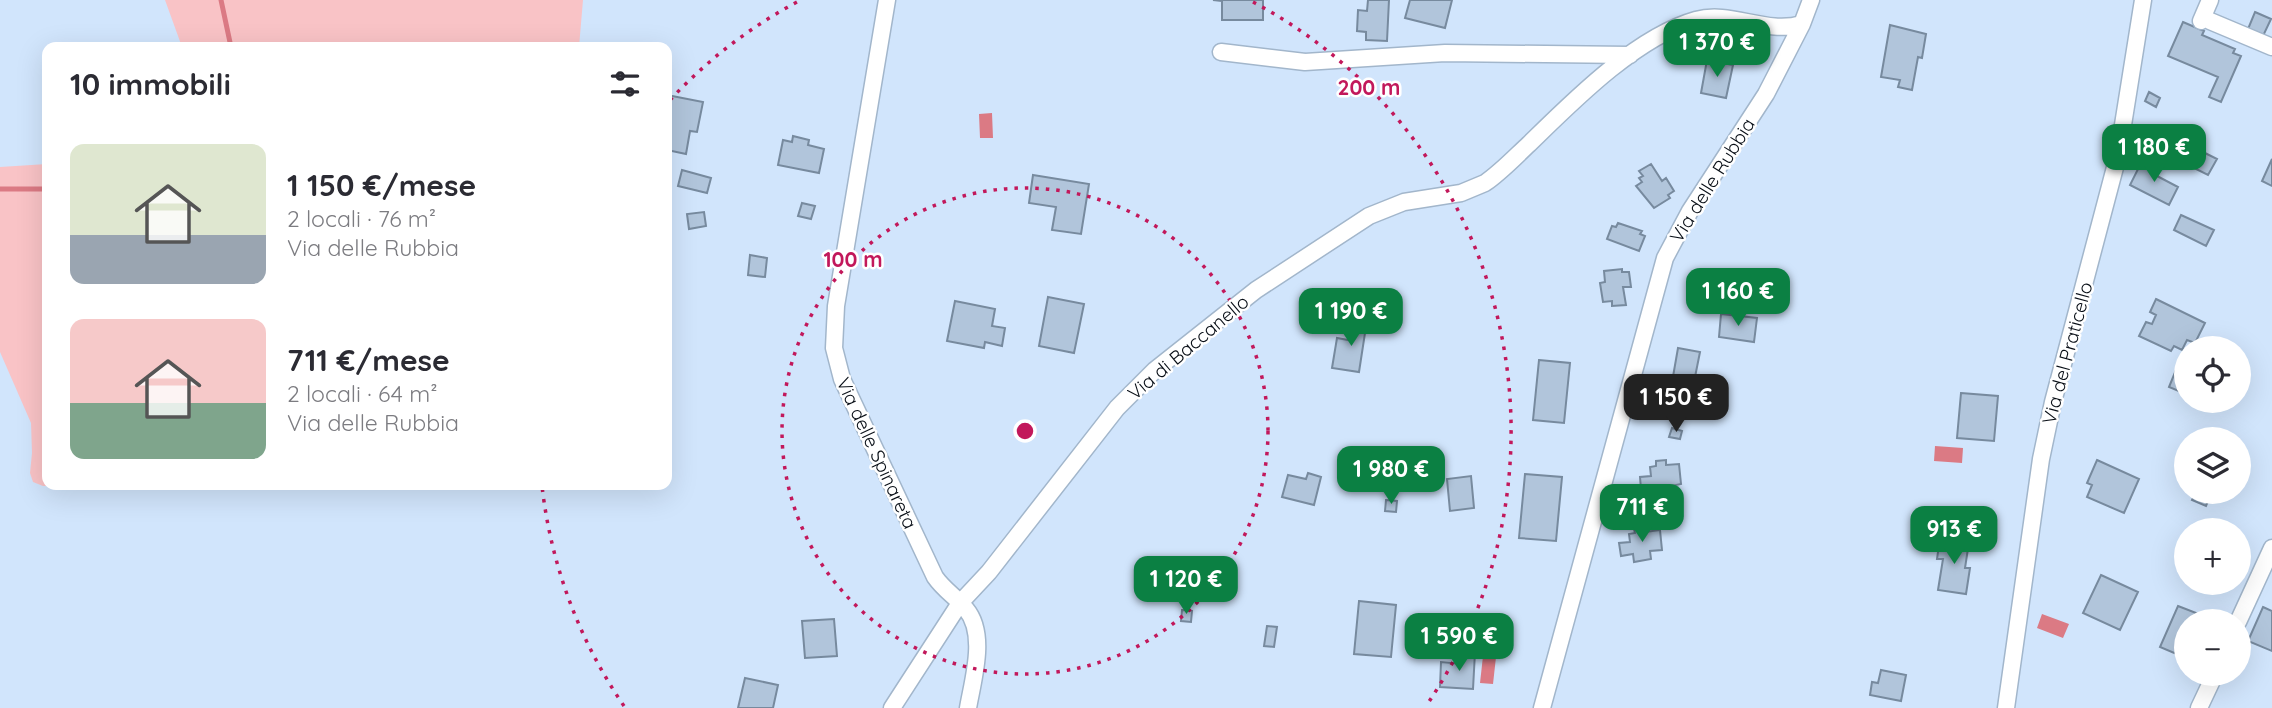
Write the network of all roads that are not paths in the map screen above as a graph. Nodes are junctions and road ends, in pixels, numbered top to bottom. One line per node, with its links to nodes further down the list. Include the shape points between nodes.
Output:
1 (887, 0): 10 (street, Via delle Spinareta, via 836,306 834,348 842,379 935,577)
2 (1811, 0): 5 (street)
3 (2143, 0): 16 (street, Via del Praticello, via 2118,156 2041,459)
4 (2210, 0): 6 (street, via 2206,21)
5 (1802, 24): 8 (street, Via di Baccanello, via 1777,28 1701,19 1658,36); 15 (street, Via delle Rubbia, via 1766,94 1665,258)
6 (2272, 47)
7 (1221, 52): 8 (street, via 1305,62 1446,53)
8 (1630, 55): 10 (street, Via di Baccanello, via 1485,183 1467,192 1405,202 1378,212 1275,277 1199,333 1126,398)
9 (2272, 548): 11 (street)
10 (960, 603): 13 (street, Via di Baccanello); 14 (street, via 970,614 976,641)
11 (2244, 609)
12 (2209, 686): 17 (street)
13 (892, 708)
14 (968, 708)
15 (1542, 708)
16 (2006, 708)
17 (2199, 708)

